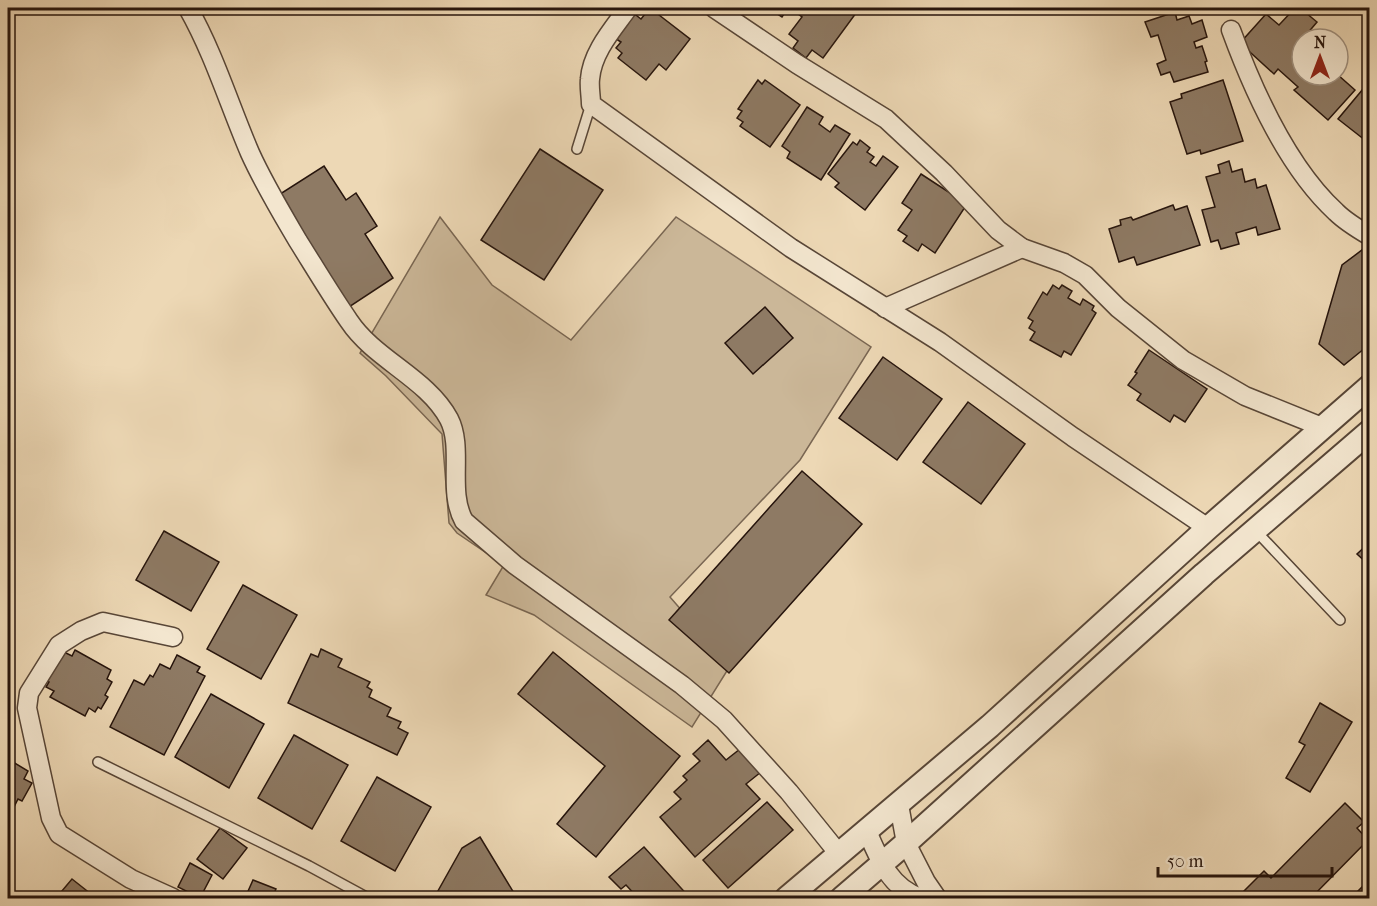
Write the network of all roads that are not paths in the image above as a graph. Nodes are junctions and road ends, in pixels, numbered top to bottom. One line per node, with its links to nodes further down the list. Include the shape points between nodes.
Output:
1 (188, 8): 21 (street, via 268,189 350,324 368,345 431,395 447,416 454,436 457,496 464,521 515,565 682,685 724,720)
2 (628, 8): 5 (street, via 593,64 589,80)
3 (714, 8): 8 (street, via 886,118 998,230)
4 (1231, 30): 7 (street, via 1259,99 1295,162 1337,213)
5 (591, 104): 6 (lane); 9 (street, via 791,248)
6 (577, 149)
7 (1370, 237)
8 (1023, 249): 9 (street); 11 (street, via 1085,275 1118,309 1183,360 1245,396)
9 (885, 308): 13 (street)
10 (1370, 386): 11 (street)
11 (1322, 427): 13 (street)
12 (1370, 430): 14 (street)
13 (1208, 528): 18 (street)
14 (1256, 531): 15 (lane); 20 (street, via 1146,625)
15 (1340, 620)
16 (173, 637): 23 (street, via 103,622 81,631 59,645 29,693 27,708 51,818 59,834 131,879)
17 (98, 762): 24 (lane)
18 (898, 805): 19 (street); 20 (street)
19 (867, 831): 21 (street); 22 (street)
20 (906, 843): 22 (street); 28 (street)
21 (838, 854): 25 (street)
22 (881, 865): 26 (street); 27 (street, via 894,882)
23 (173, 898)
24 (368, 898)
25 (787, 898)
26 (842, 898)
27 (921, 898)
28 (937, 898)

